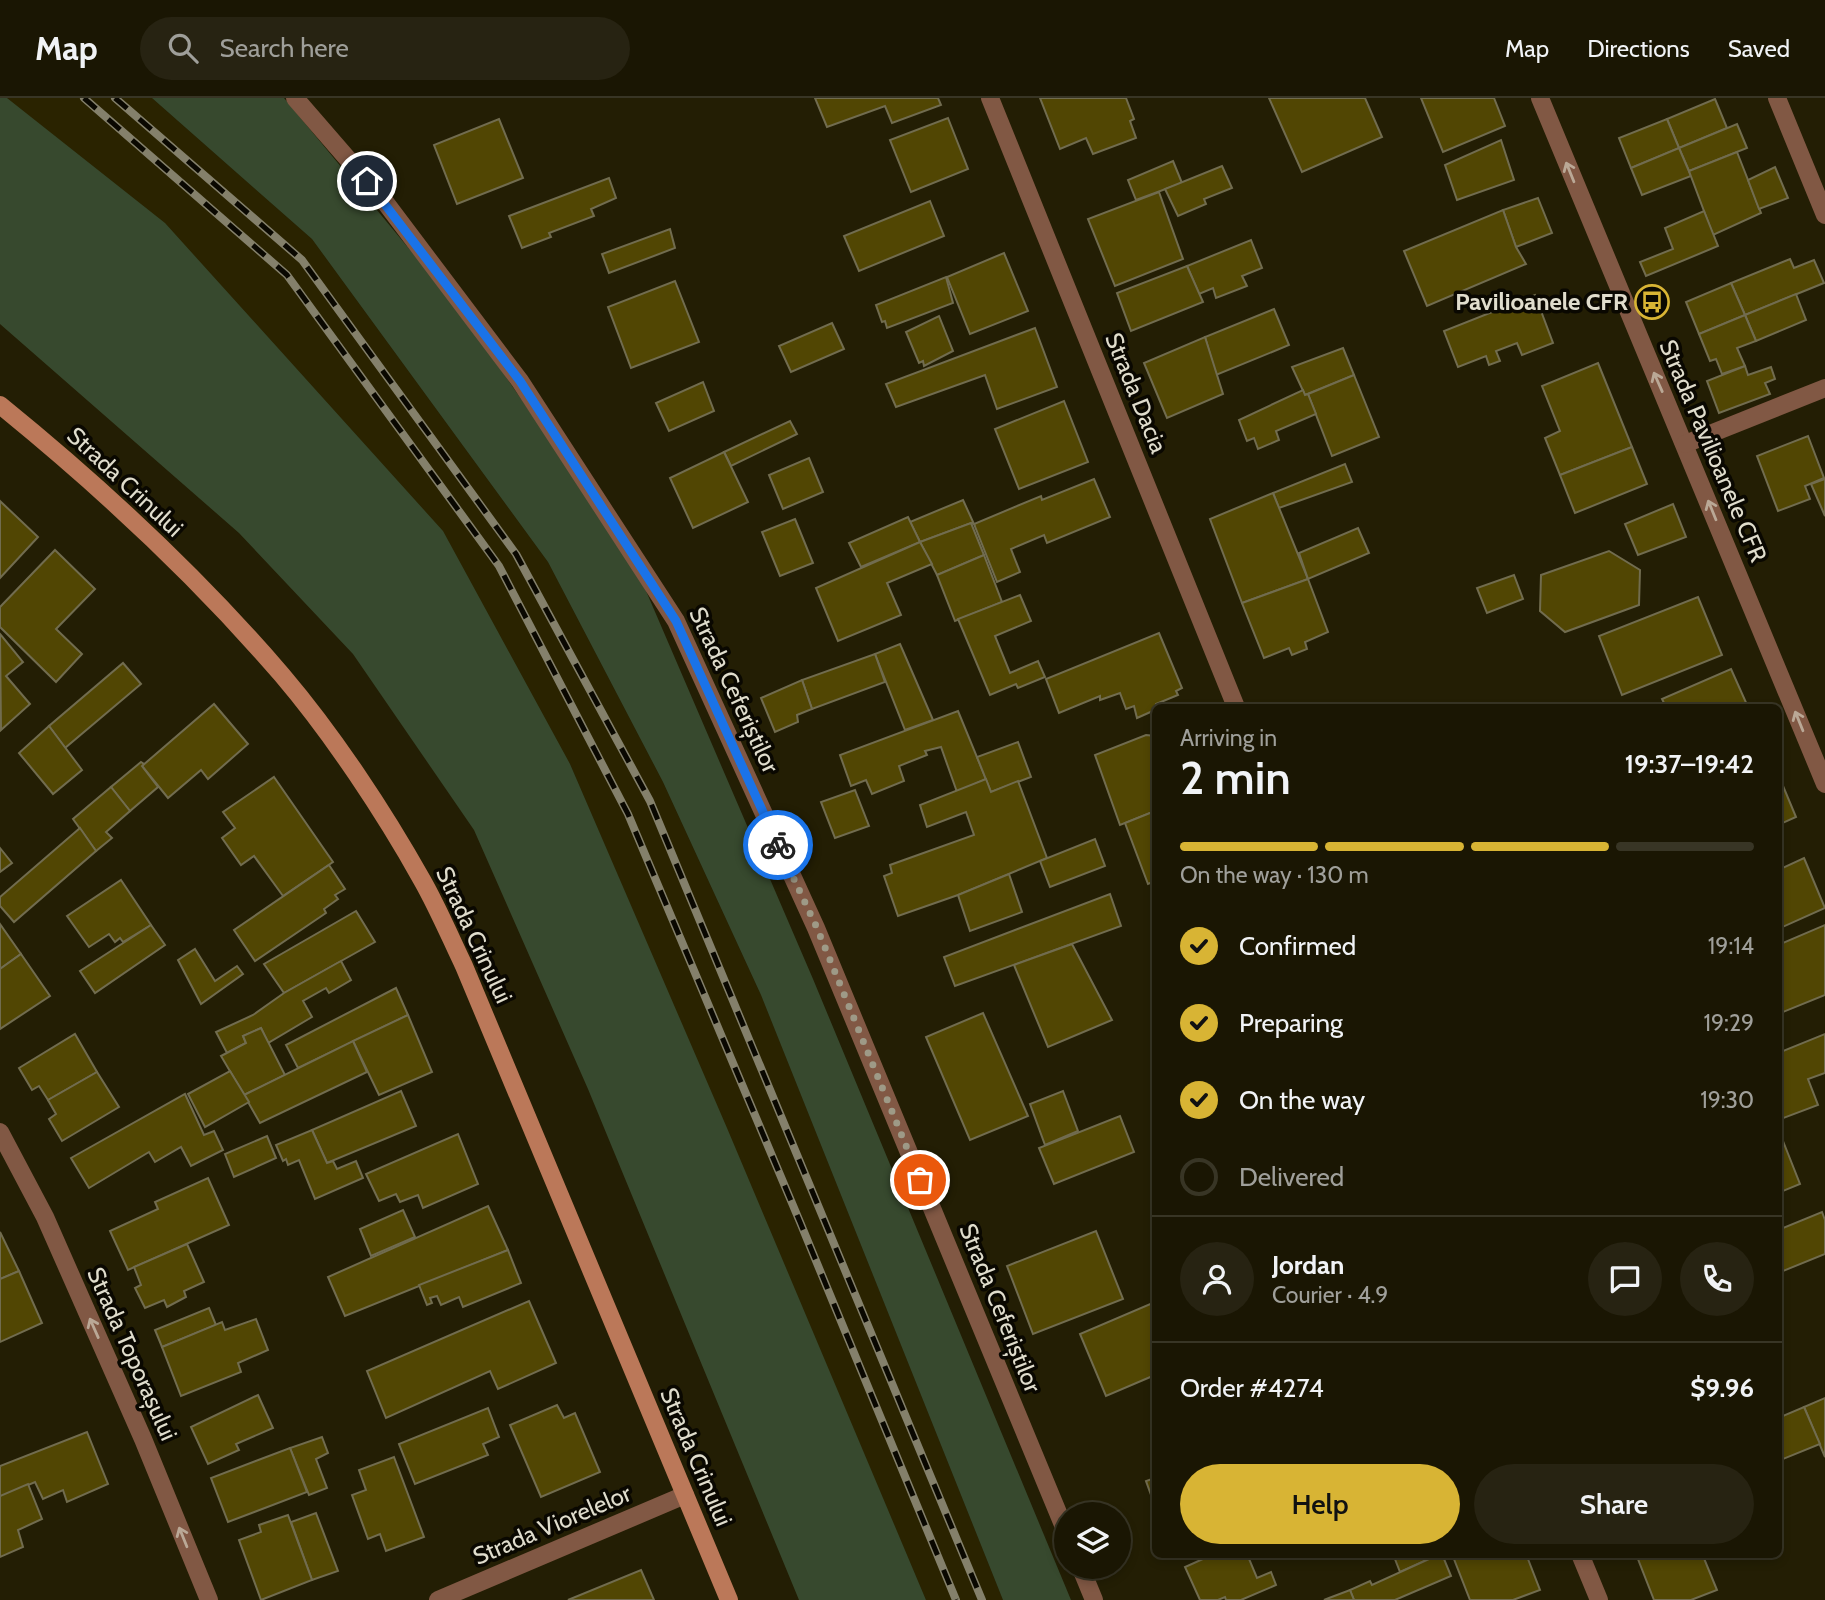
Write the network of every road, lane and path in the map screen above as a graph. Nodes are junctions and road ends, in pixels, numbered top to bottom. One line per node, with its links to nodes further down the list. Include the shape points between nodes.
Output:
1 (295, 98): 13 (street, Strada Ceferiștilor, via 385,202 520,381 676,621 817,928)
2 (990, 98): 9 (street, Strada Dacia)
3 (1540, 98): 8 (street, Strada Pavilioanele CFR, one-way to 3)
4 (1777, 98): 5 (street)
5 (1825, 215)
6 (1825, 388): 8 (street)
7 (0, 405): 12 (street, Strada Crinului, via 146,531 232,620 284,677 363,785 423,881 464,966)
8 (1685, 444): 10 (street, Strada Pavilioanele CFR, one-way to 8)
9 (1235, 704)
10 (1825, 784)
11 (0, 1132): 16 (street, Strada Toporașului, one-way to 11, via 45,1217)
12 (685, 1495): 17 (street, Strada Viorelelor); 18 (street, Strada Crinului)
13 (1054, 1503)
14 (1582, 1558): 20 (street)
15 (1085, 1579): 19 (street)
16 (209, 1600)
17 (438, 1600)
18 (729, 1600)
19 (1094, 1600)
20 (1598, 1600)

